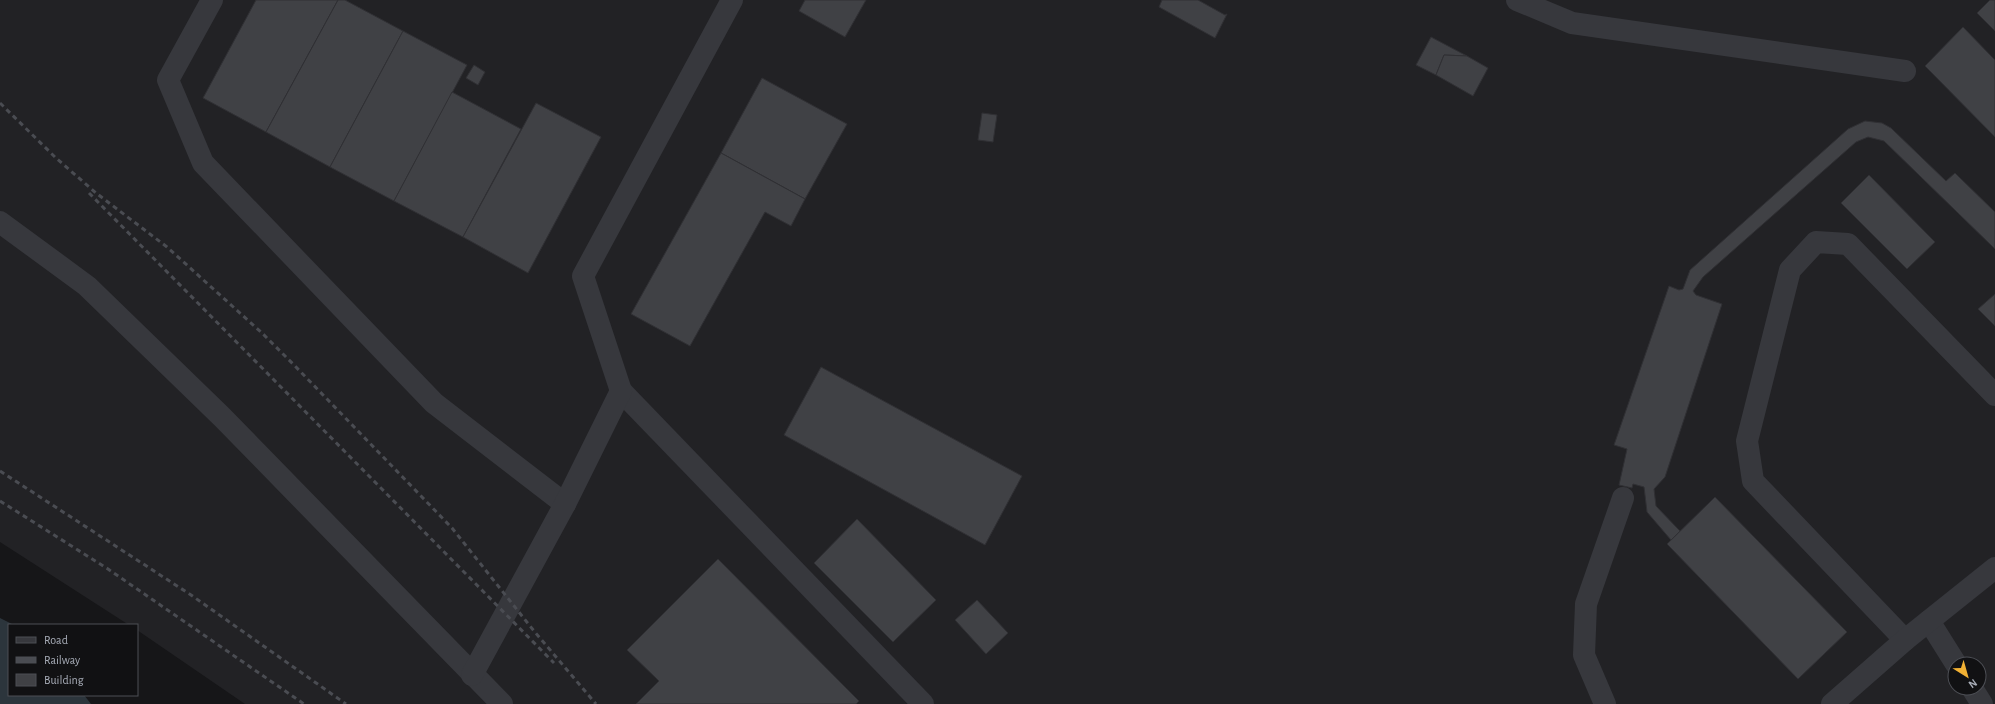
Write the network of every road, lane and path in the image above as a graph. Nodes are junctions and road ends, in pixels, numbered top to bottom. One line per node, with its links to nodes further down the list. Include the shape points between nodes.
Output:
1 (212, 0): 9 (street, via 168,80 203,164 434,403)
2 (732, 0): 6 (street, via 583,276)
3 (1517, 0): 4 (street, via 1572,23)
4 (1905, 71)
5 (0, 222): 14 (street, via 87,286 222,417)
6 (621, 391): 9 (street); 16 (street)
7 (1995, 395): 12 (street, via 1848,244 1816,242 1790,270 1747,441 1753,480)
8 (1623, 498): 17 (street, via 1586,604 1584,655)
9 (565, 504): 14 (street)
10 (1995, 568): 11 (street)
11 (1929, 621): 12 (street); 13 (street)
12 (1905, 640): 18 (street)
13 (1951, 656)
14 (472, 675): 15 (street)
15 (502, 704)
16 (923, 704)
17 (1605, 704)
18 (1832, 704)

